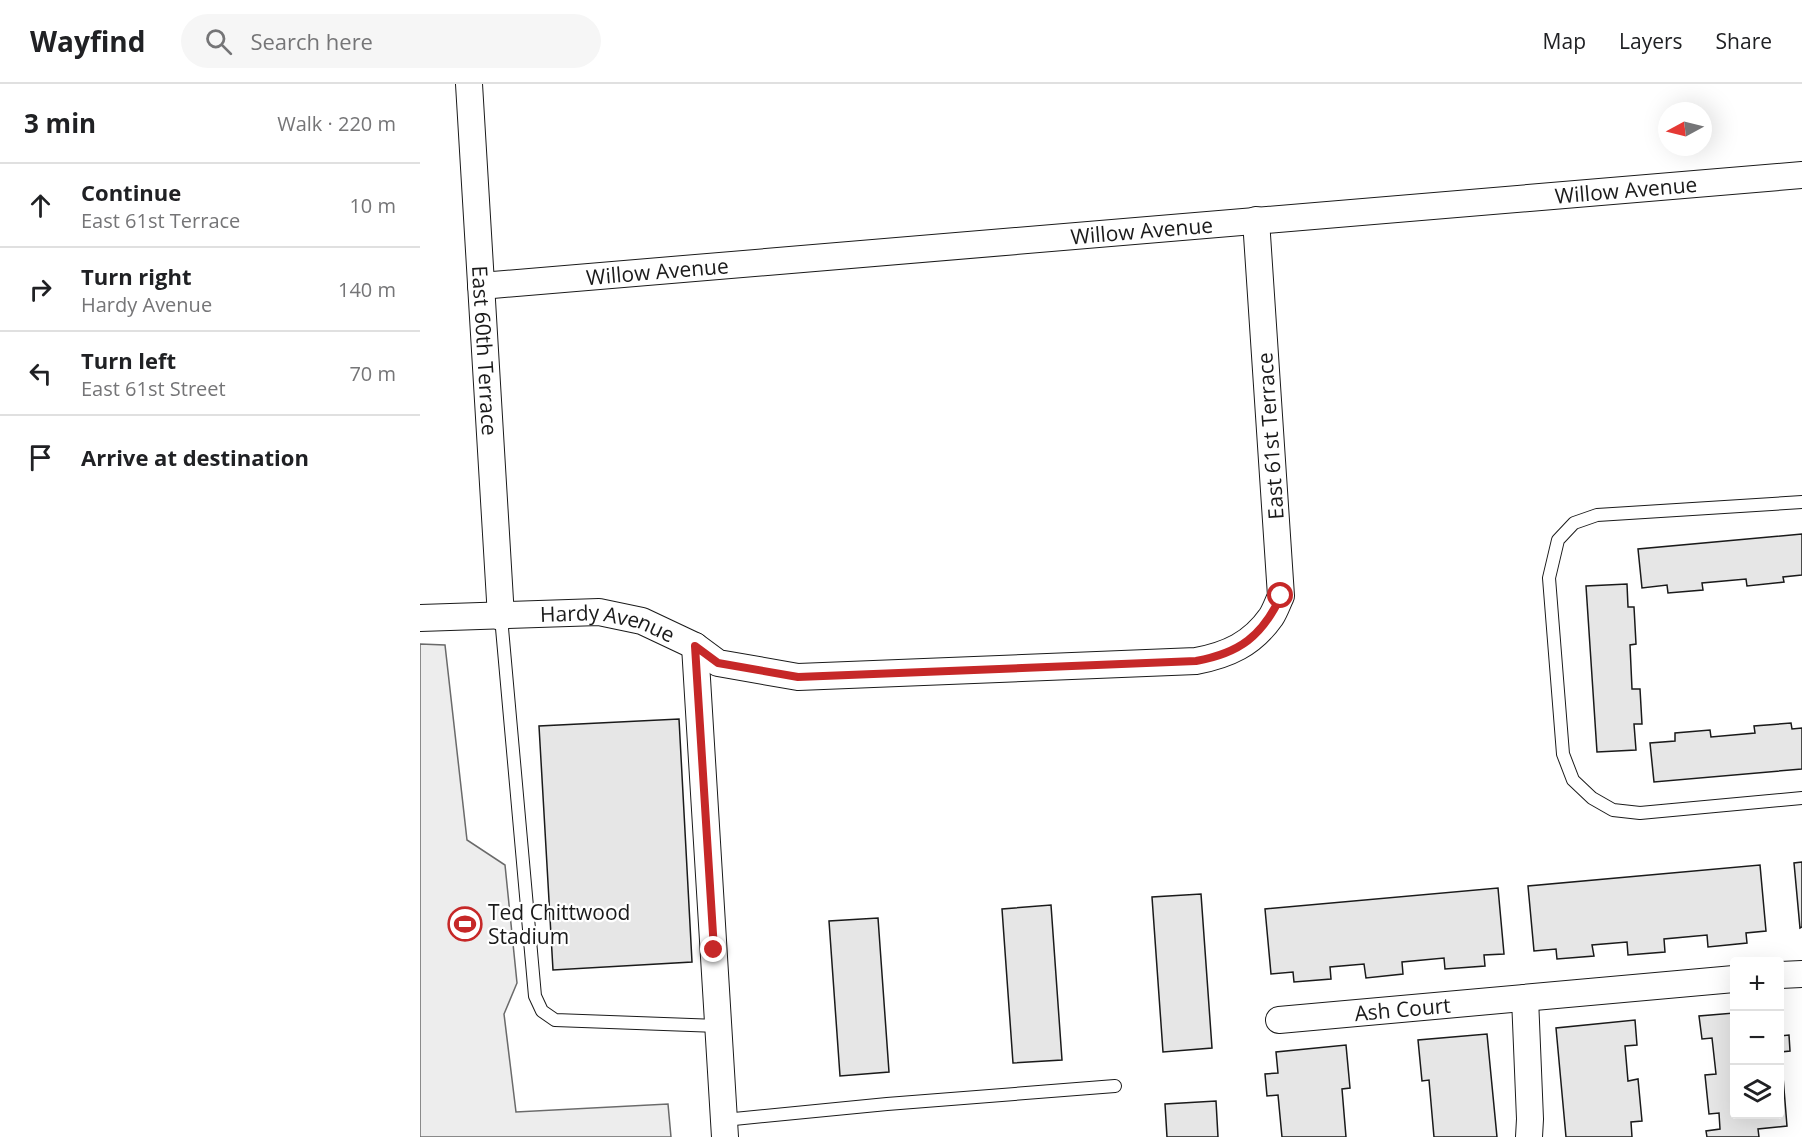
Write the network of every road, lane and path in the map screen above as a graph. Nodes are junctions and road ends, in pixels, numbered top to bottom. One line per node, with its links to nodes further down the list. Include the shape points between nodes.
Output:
1 (469, 84): 4 (street, East 60th Terrace)
2 (1802, 175): 3 (street, Willow Avenue)
3 (1256, 220): 4 (street, Willow Avenue); 8 (street, East 61st Terrace, via 1281,596 1271,616)
4 (482, 286): 6 (street, East 60th Terrace)
5 (1802, 502): 10 (lane, via 1597,515 1574,524 1558,540 1549,579 1563,754 1573,780 1592,798 1613,810 1640,813)
6 (501, 617): 7 (street, Hardy Avenue); 9 (street, Hardy Avenue, via 599,612 642,621); 16 (lane, via 535,996 542,1011 555,1020)
7 (420, 618)
8 (1248, 642): 9 (street, Hardy Avenue, via 1219,657 1196,661 798,677 718,663)
9 (695, 646): 16 (street)
10 (1802, 798)
11 (1802, 974): 12 (street)
12 (1784, 975)
13 (1730, 979): 14 (street, Ash Court)
14 (1526, 998): 15 (street, Ash Court); 19 (street)
15 (1279, 1020)
16 (718, 1026): 18 (street)
17 (1115, 1086): 18 (lane, via 887,1104)
18 (725, 1128)
19 (1529, 1137)

